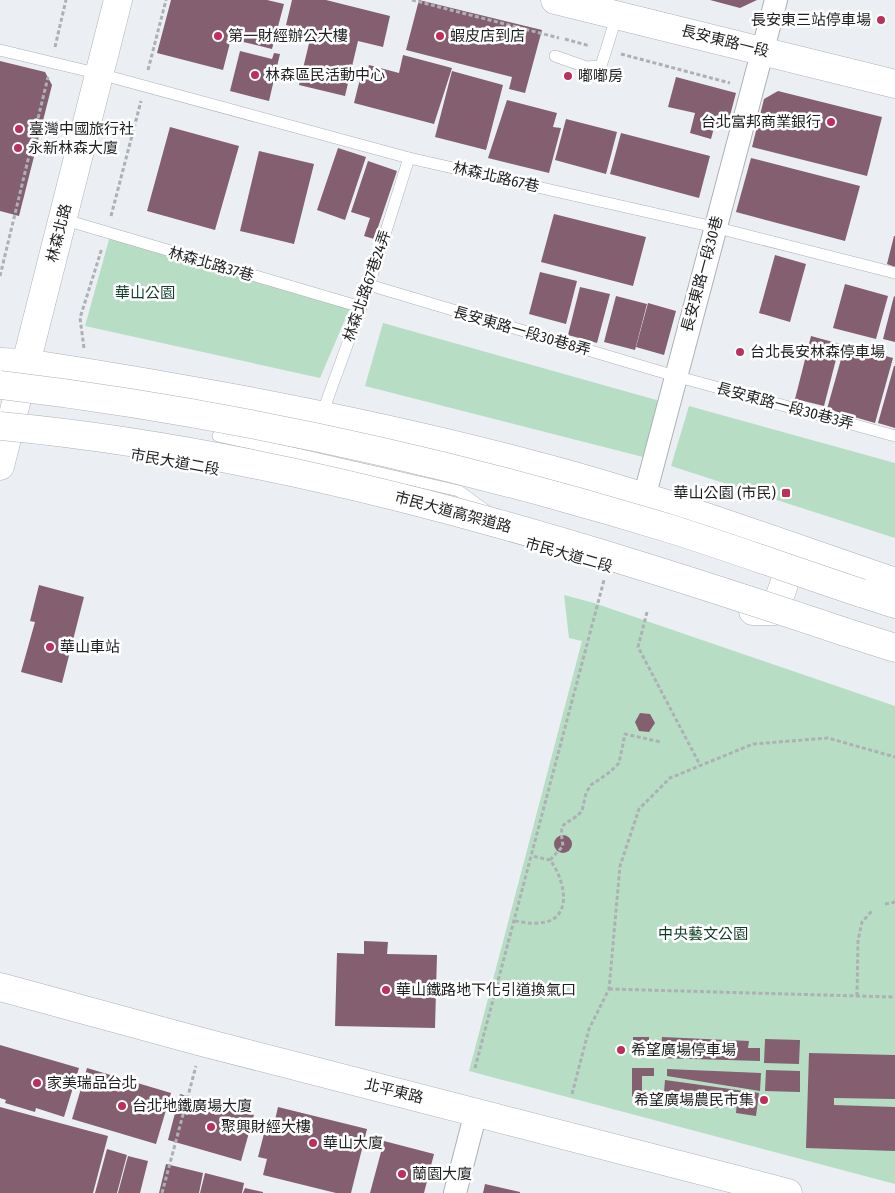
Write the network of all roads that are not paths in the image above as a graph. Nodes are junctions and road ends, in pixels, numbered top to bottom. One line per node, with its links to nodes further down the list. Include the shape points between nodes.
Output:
1 (118, 0): 8 (main road, 林森北路)
2 (556, 0): 4 (main road, 長安東路一段)
3 (776, 0): 6 (street, 長安東路一段30巷)
4 (617, 15): 6 (main road, 長安東路一段); 7 (lane, via 601,66 594,68)
5 (0, 50): 8 (lane, 林森北路67巷)
6 (762, 50): 9 (main road, 長安東路一段); 12 (street, 長安東路一段30巷)
7 (555, 56)
8 (100, 74): 10 (lane, 林森北路67巷); 11 (main road, 林森北路)
9 (895, 84)
10 (409, 158): 12 (lane, 林森北路67巷); 14 (lane, 林森北路67巷24弄)
11 (62, 219): 15 (lane, 林森北路37巷); 16 (main road, 林森北路)
12 (714, 227): 13 (lane, 林森北路67巷); 17 (street, 長安東路一段30巷)
13 (895, 273)
14 (369, 286): 15 (lane, 林森北路67巷24弄); 17 (lane, 長安東路一段30巷8弄)
15 (361, 307): 19 (lane, 林森北路67巷24弄)
16 (13, 362): 19 (main road, via 193,389); 21 (main road, 林森北路)
17 (675, 376): 23 (lane, 長安東路一段30巷3弄); 26 (street, 長安東路一段30巷)
18 (0, 385): 31 (main road, bridge, via 174,409 434,464 671,529)
19 (322, 414): 24 (main road)
20 (227, 416): 24 (lane, via 464,469)
21 (3, 432): 25 (main road, 林森北路); 28 (main road, 市民大道二段, via 247,474 355,497); 34 (main road, 市民大道高架道路, bridge, via 54,431 266,466 368,490 590,550)
22 (218, 436): 28 (lane, via 458,491)
23 (895, 436)
24 (532, 464): 26 (main road)
25 (0, 466)
26 (644, 498): 27 (main road)
27 (773, 541): 29 (main road); 32 (main road, via 792,560 775,611)
28 (529, 543): 32 (main road, 市民大道二段)
29 (822, 558): 30 (main road); 33 (main road, via 799,562 782,613)
30 (895, 582)
31 (895, 604)
32 (752, 611): 33 (main road, 市民大道二段)
33 (798, 626): 35 (main road, 市民大道二段)
34 (895, 648)
35 (895, 660)
36 (0, 987): 37 (main road, 北平東路)
37 (476, 1112): 38 (street); 39 (main road, 北平東路)
38 (455, 1193)
39 (788, 1193)

